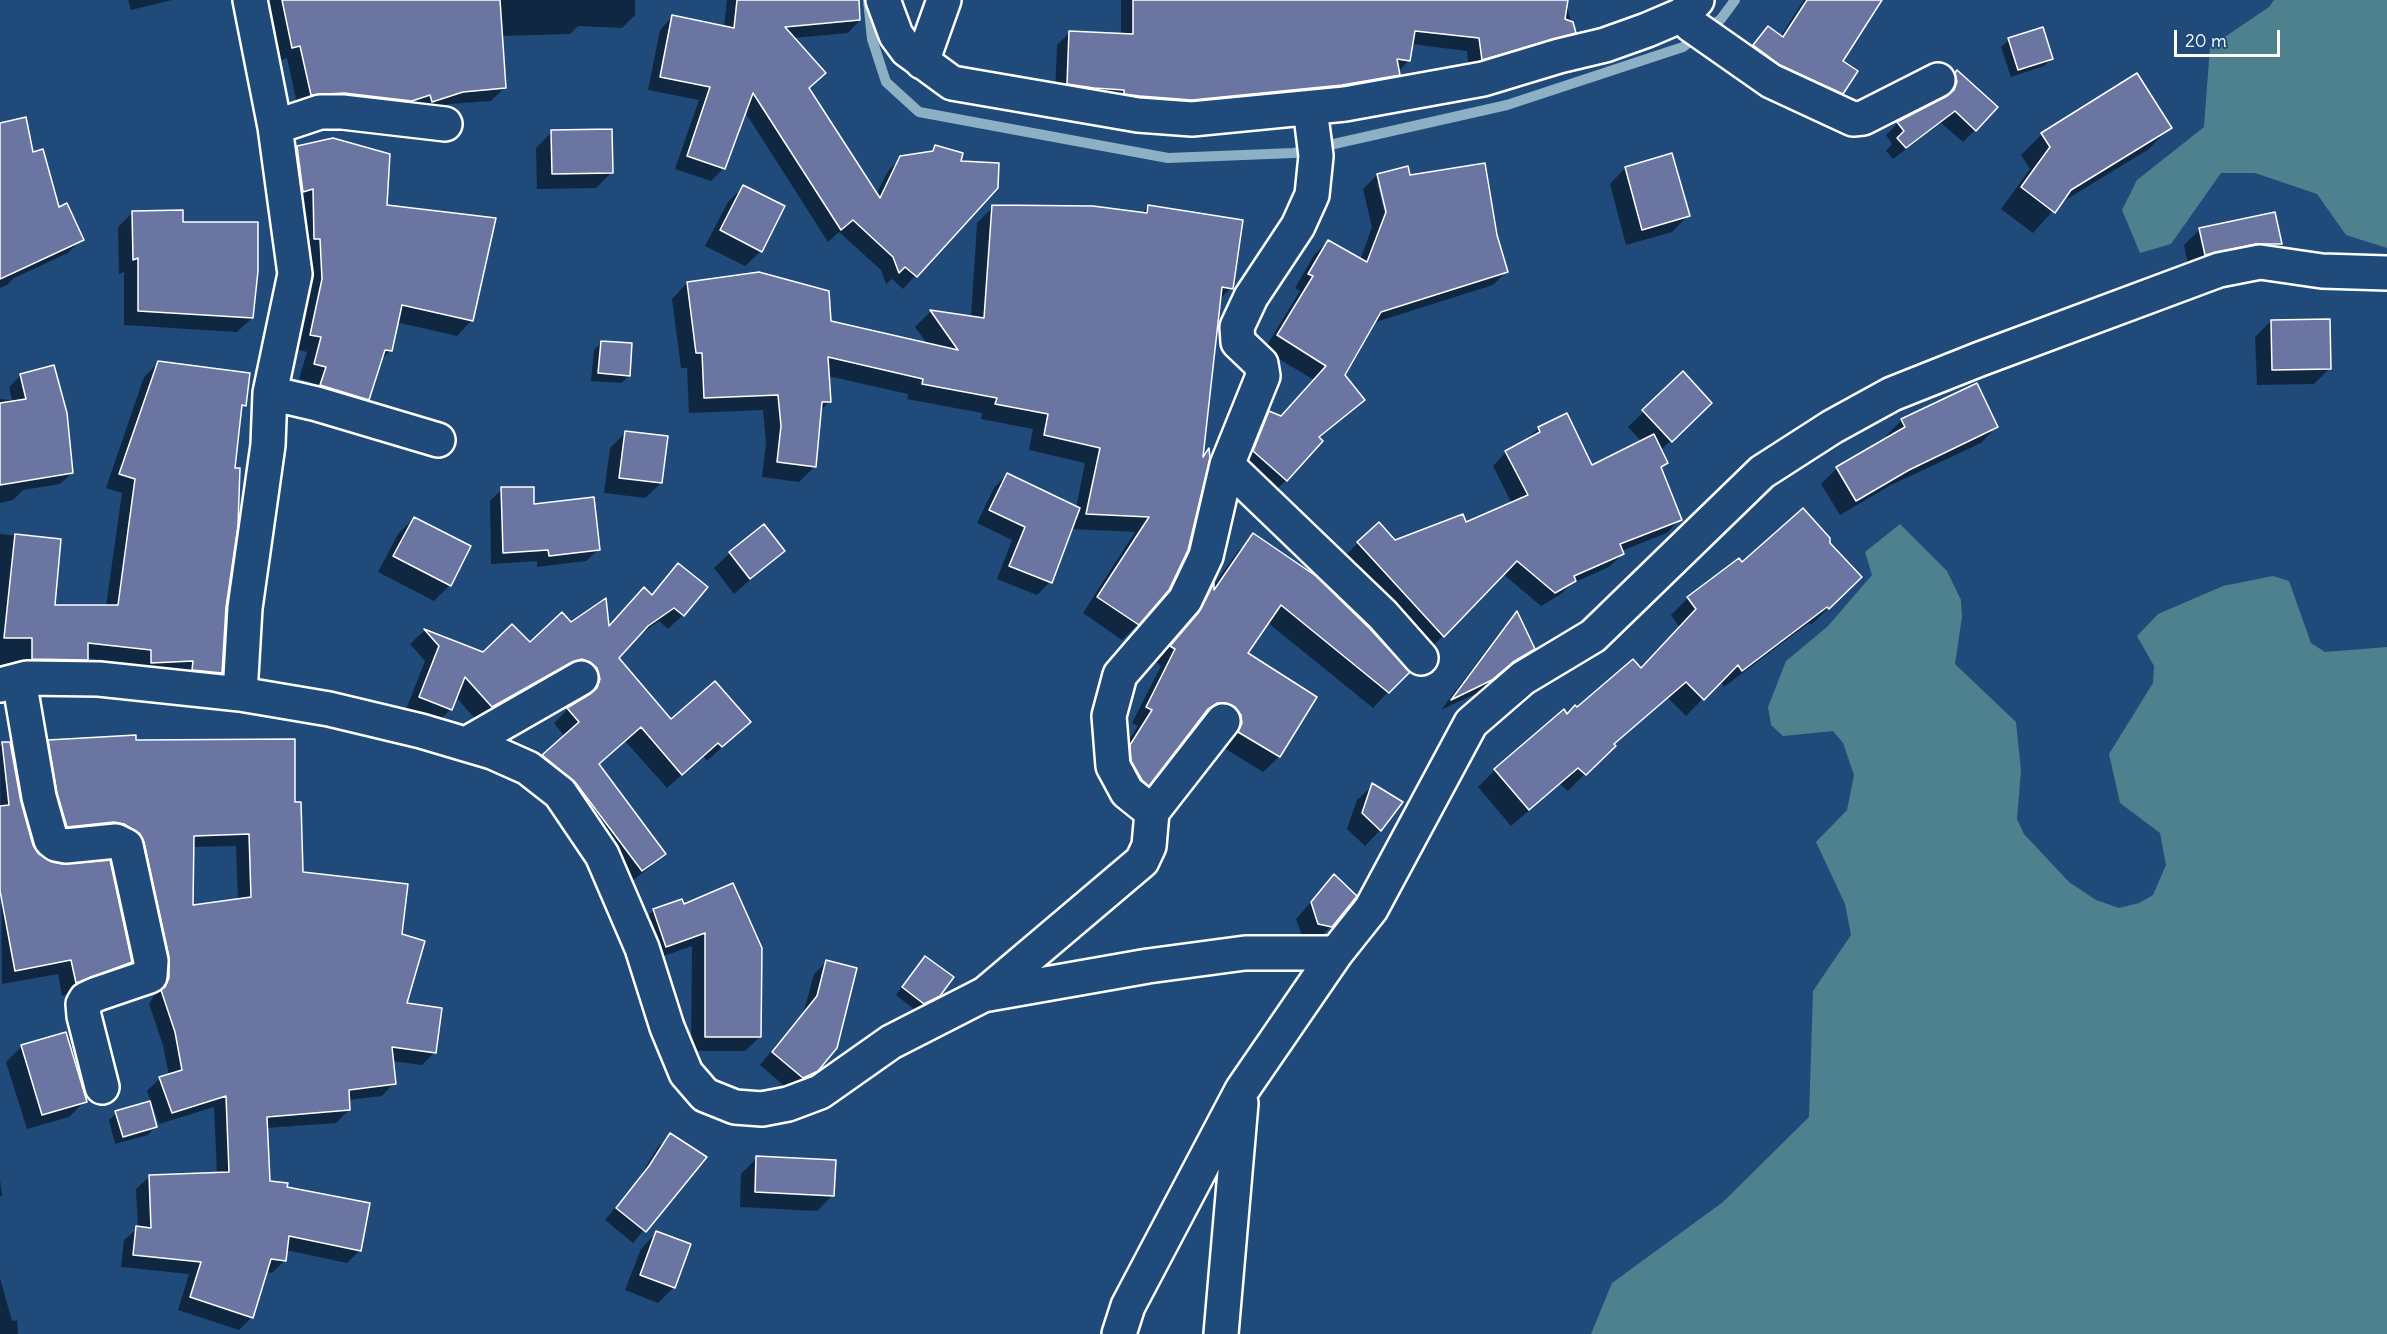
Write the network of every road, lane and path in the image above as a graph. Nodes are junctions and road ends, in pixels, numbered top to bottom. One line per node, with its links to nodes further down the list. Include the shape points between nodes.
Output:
1 (250, 0): 8 (street)
2 (883, 0): 5 (street, via 896,35)
3 (944, 0): 5 (street)
4 (1695, 19): 6 (street, via 1771,81 1853,119 1863,118); 9 (street)
5 (922, 62): 9 (street, via 952,83 1138,115)
6 (1938, 80)
7 (445, 124): 8 (street, via 320,112)
8 (275, 127): 11 (street, via 295,274)
9 (1313, 130): 13 (street, via 1312,195 1237,327 1238,342 1262,364 1263,376)
10 (2387, 273): 21 (street, via 2322,271 2260,262 2219,270 1892,394 1762,472 1593,636 1523,678 1471,723 1371,909)
11 (270, 393): 12 (street); 17 (street, via 268,445 245,608)
12 (438, 440)
13 (1227, 465): 14 (street, via 1383,615); 20 (street, via 1201,567 1185,600 1120,675 1109,716 1113,766 1127,792)
14 (1421, 658)
15 (581, 678): 19 (street)
16 (9, 683): 17 (street, via 27,678 99,679); 23 (street, via 51,840 66,846 116,841 126,846 152,961 150,976 86,999 83,1004)
17 (240, 694): 19 (street, via 329,709)
18 (1223, 721): 20 (street)
19 (466, 744): 22 (street, via 528,768 560,793 602,855 642,948 686,1073 705,1095 735,1107 788,1104 820,1092 891,1042)
20 (1152, 812): 22 (street, via 1149,846 1142,861)
21 (1336, 953): 22 (street, via 1245,953); 24 (street)
22 (983, 995)
23 (102, 1087)
24 (1242, 1090): 25 (street, via 1128,1306); 26 (street)
25 (1119, 1334)
26 (1221, 1334)

